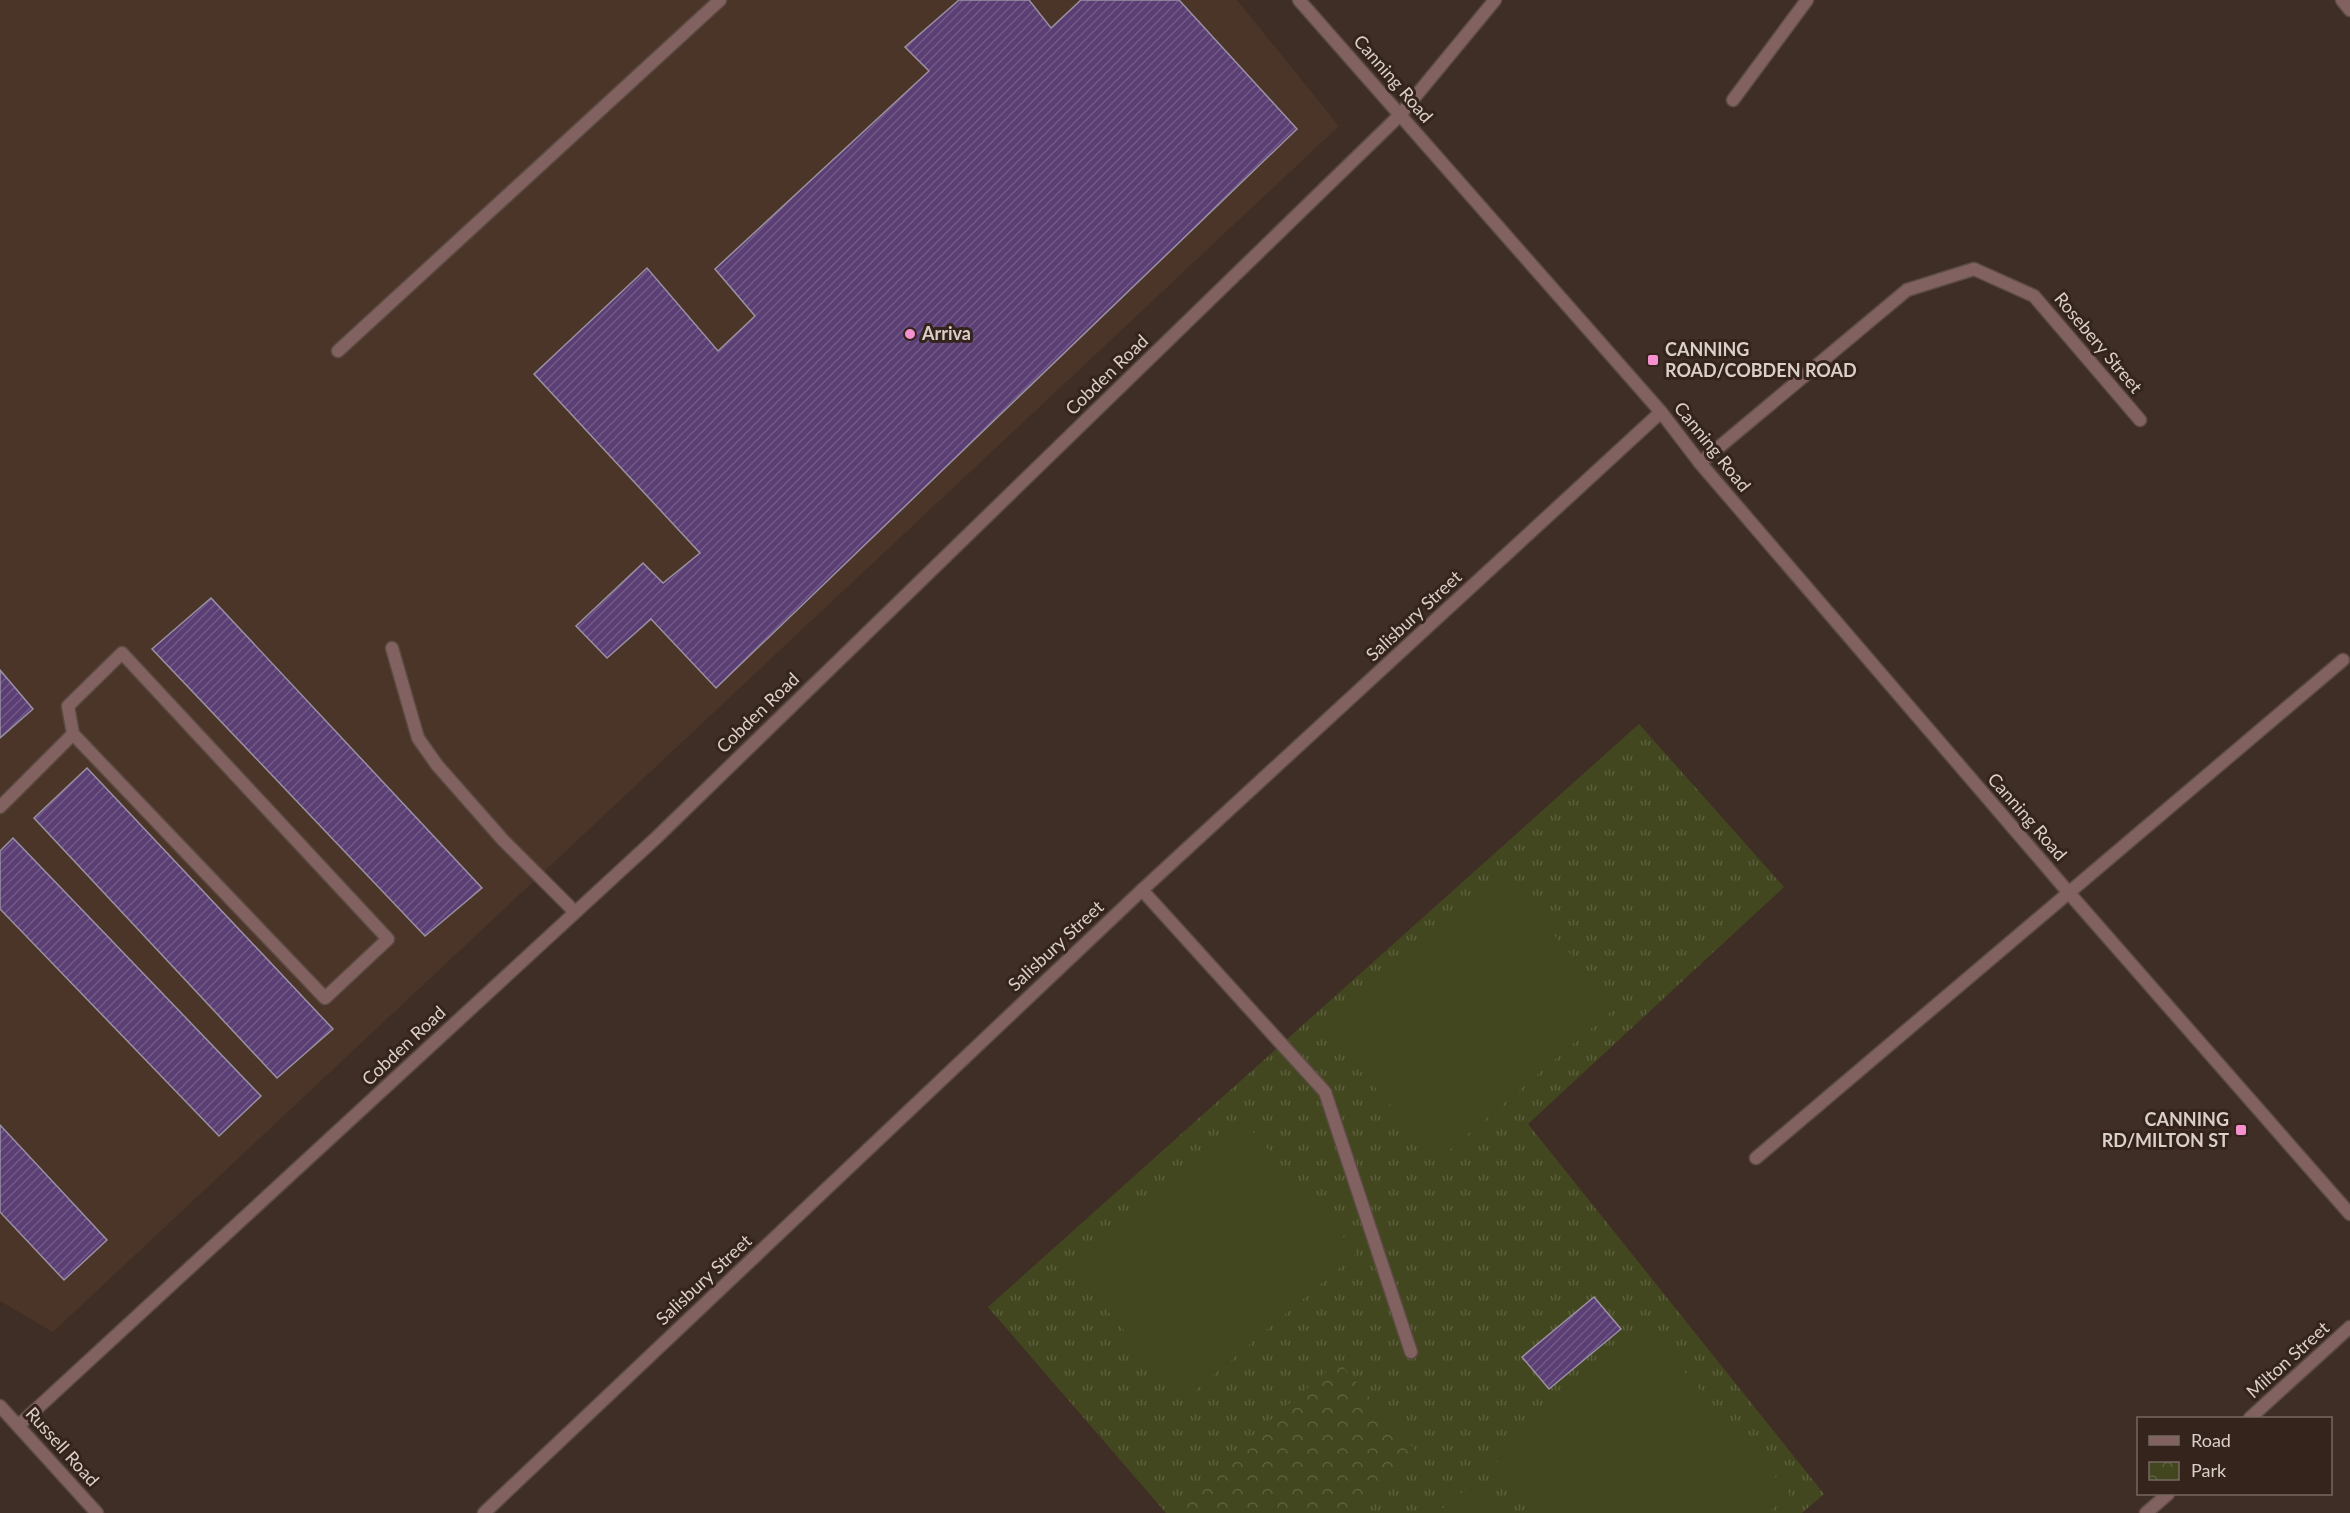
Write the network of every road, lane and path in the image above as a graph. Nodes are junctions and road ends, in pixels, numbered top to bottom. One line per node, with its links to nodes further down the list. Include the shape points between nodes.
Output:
1 (720, 0): 9 (street)
2 (1299, 0): 8 (street, Canning Road)
3 (1495, 0): 8 (street, Cobden Road)
4 (1807, 0): 7 (street)
5 (2342, 0): 6 (street)
6 (2350, 10)
7 (1733, 100)
8 (1400, 115): 10 (street, Canning Road); 19 (street, Cobden Road, via 656,838)
9 (338, 351)
10 (1662, 412): 12 (street, Canning Road); 17 (street, Salisbury Street)
11 (2140, 420): 12 (street, Rosebery Street, via 2034,296 1974,269 1907,290)
12 (1700, 463): 18 (street, Canning Road)
13 (392, 648): 19 (street, via 418,738 436,765)
14 (2343, 660): 18 (street)
15 (73, 734): 15 (street, via 68,706 122,654 388,939 324,998); 16 (street)
16 (0, 807)
17 (1142, 890): 23 (street, via 1325,1092); 29 (street, Salisbury Street)
18 (2069, 893): 20 (street); 21 (street, Canning Road)
19 (575, 912): 26 (street, Cobden Road)
20 (1756, 1158)
21 (2350, 1214)
22 (2350, 1327): 25 (street, Milton Street)
23 (1411, 1352)
24 (0, 1407): 26 (street, Russell Road)
25 (2252, 1417)
26 (19, 1425): 28 (street, Russell Road)
27 (2167, 1495): 30 (street)
28 (97, 1513)
29 (484, 1513)
30 (2146, 1513)

